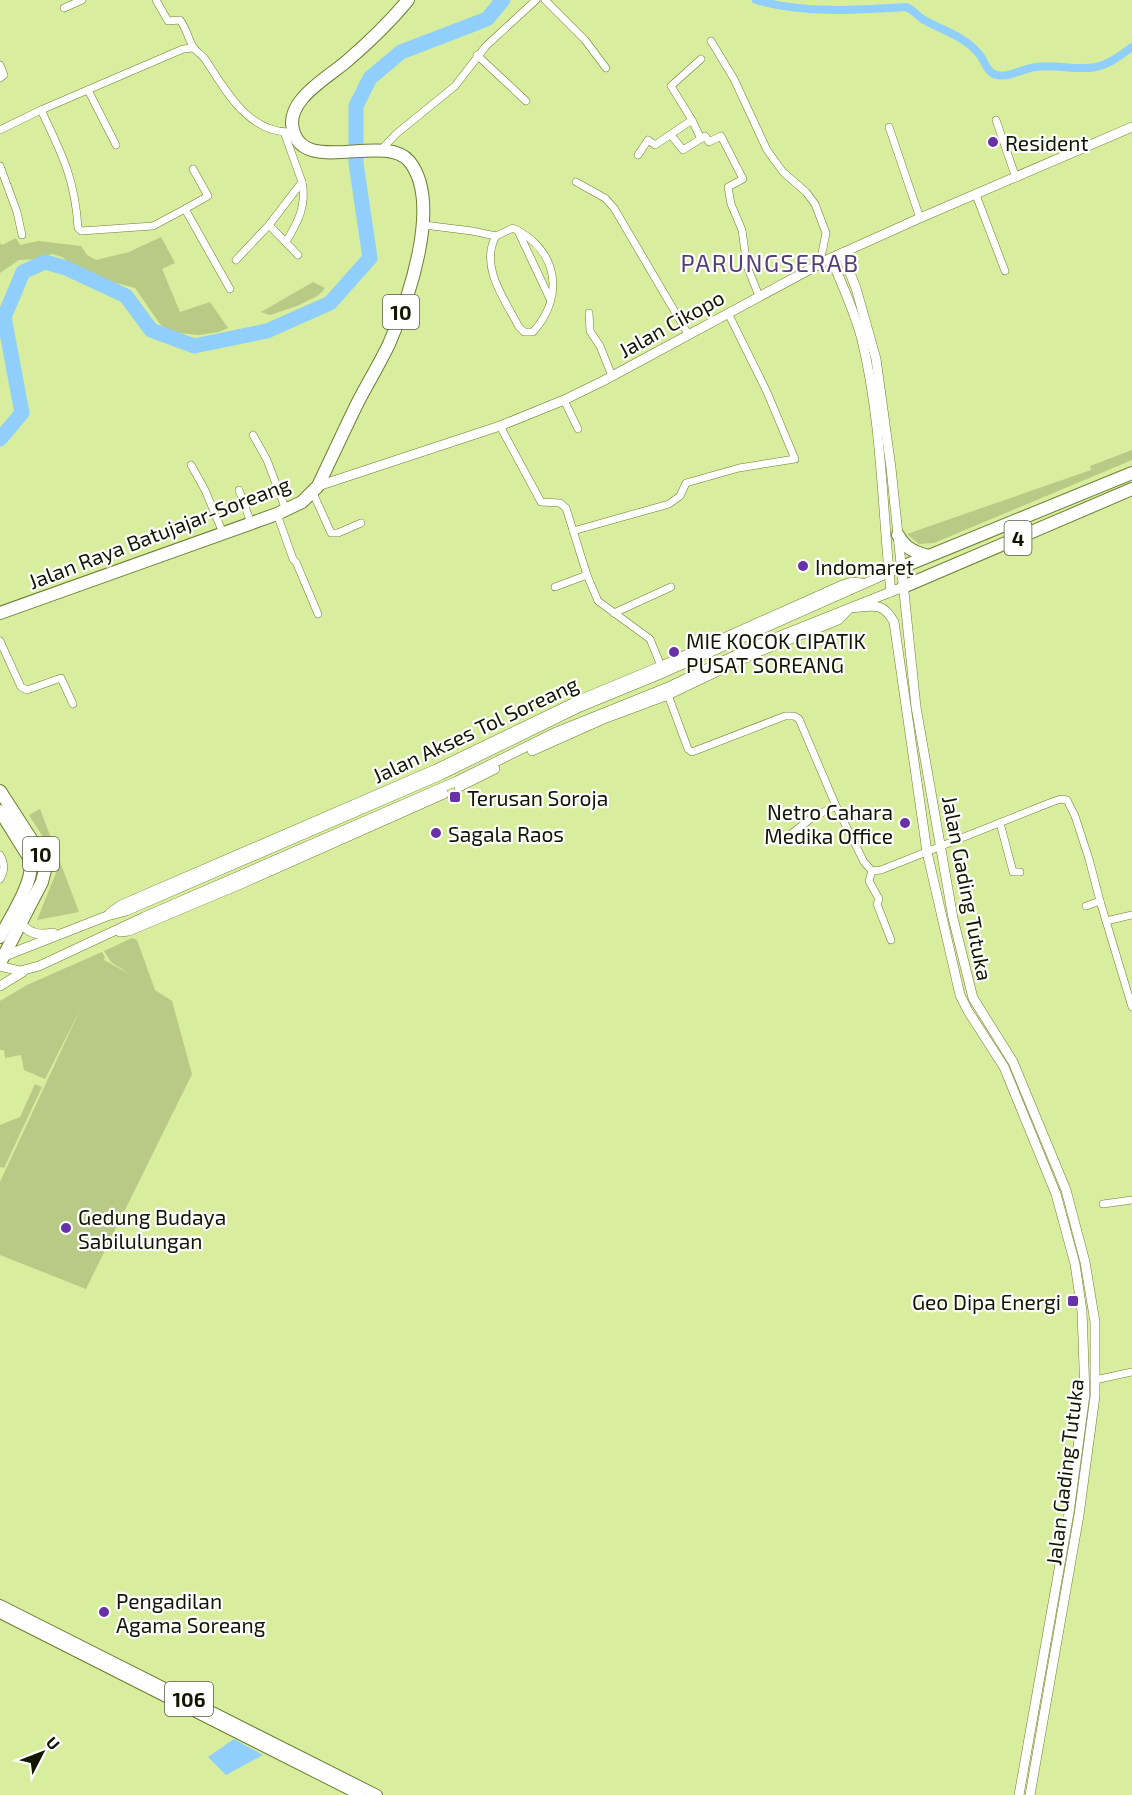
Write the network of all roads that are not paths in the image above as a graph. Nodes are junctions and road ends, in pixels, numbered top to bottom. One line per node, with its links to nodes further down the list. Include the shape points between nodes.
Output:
1 (82, 0): 6 (street)
2 (156, 0): 8 (street, via 168,21 180,20)
3 (408, 0): 22 (highway, via 370,40 305,95 295,108)
4 (536, 0): 9 (street)
5 (545, 0): 12 (street, via 585,40)
6 (64, 8)
7 (711, 41): 46 (street, via 734,79 767,150 816,204 826,233)
8 (193, 48): 14 (street); 22 (street, via 253,121)
9 (477, 55): 15 (street); 26 (street, via 455,86)
10 (700, 59): 17 (street, via 671,86)
11 (0, 65): 13 (street, via 4,75)
12 (606, 68)
13 (0, 78)
14 (88, 90): 16 (street); 25 (street)
15 (526, 101)
16 (40, 110): 21 (street); 34 (street, via 69,170 81,231 153,226)
17 (692, 120): 23 (street); 24 (street)
18 (996, 120): 30 (street)
19 (889, 127): 35 (street)
20 (1132, 127): 30 (main road, Jalan Cikopo)
21 (0, 130)
22 (289, 132): 26 (highway, Jalan Raya Batujajar-Soreang / 10, via 303,146 319,152); 31 (street)
23 (671, 135): 24 (street, via 683,150); 27 (street, via 656,146 648,140)
24 (701, 139): 49 (street, via 705,136 709,142 721,136 743,180 728,187 742,230 747,266)
25 (116, 145)
26 (379, 150): 37 (highway, Jalan Raya Batujajar-Soreang / 10, via 403,156 414,168 423,194)
27 (638, 155)
28 (0, 166): 39 (street)
29 (193, 169): 34 (street, via 208,196)
30 (1016, 178): 33 (main road, Jalan Cikopo)
31 (302, 182): 36 (street); 41 (street, via 302,211)
32 (576, 182): 53 (street, via 610,202)
33 (976, 195): 35 (main road, Jalan Cikopo); 47 (street)
34 (185, 209): 48 (street)
35 (920, 218): 42 (main road, Jalan Cikopo)
36 (268, 225): 41 (street); 45 (street)
37 (424, 225): 40 (street); 61 (highway, Jalan Raya Batujajar-Soreang / 10, via 400,318)
38 (519, 231): 40 (street, via 513,228); 50 (street); 50 (street, via 540,247 549,261 554,273)
39 (22, 235)
40 (496, 236): 50 (street, via 490,247 490,264 524,332 533,332)
41 (285, 242): 43 (street)
42 (842, 253): 44 (main road, Jalan Cikopo); 69 (main road, Jalan Gading Tutuka, via 876,359)
43 (298, 255)
44 (831, 258): 46 (main road, Jalan Cikopo); 72 (main road, via 861,337 869,371)
45 (236, 260)
46 (820, 263): 49 (main road, Jalan Cikopo)
47 (1005, 271)
48 (230, 289)
49 (759, 296): 52 (main road, Jalan Cikopo)
50 (550, 300)
51 (589, 313): 54 (street, via 590,331)
52 (728, 313): 53 (main road, Jalan Cikopo); 67 (street, via 795,459 688,482 680,496 669,504)
53 (688, 334): 54 (main road, Jalan Cikopo)
54 (612, 376): 55 (main road, Jalan Cikopo)
55 (564, 400): 56 (main road, Jalan Cikopo); 57 (street)
56 (500, 426): 61 (main road, Jalan Cikopo); 67 (street, via 539,498 564,505)
57 (578, 429)
58 (253, 435): 64 (street, via 267,460)
59 (191, 465): 68 (street)
60 (1132, 472): 70 (highway, 4)
61 (316, 489): 64 (highway, Jalan Raya Batujajar-Soreang); 66 (street, via 331,533)
62 (1132, 489): 77 (highway, 4)
63 (238, 490): 65 (street)
64 (281, 512): 65 (highway, Jalan Raya Batujajar-Soreang); 82 (street, via 293,559)
65 (251, 523): 68 (highway, Jalan Raya Batujajar-Soreang)
66 (361, 523)
67 (573, 531): 73 (street)
68 (223, 533): 80 (highway, Jalan Raya Batujajar-Soreang)
69 (898, 535): 70 (highway, via 911,550); 71 (main road, Jalan Gading Tutuka)
70 (928, 556): 71 (highway, 4)
71 (902, 567): 72 (main road, Jalan Akses Tol Soreang); 77 (main road, Jalan Gading Tutuka)
72 (889, 572): 74 (main road, Jalan Akses Tol Soreang); 78 (main road)
73 (586, 575): 75 (street); 81 (street, via 598,601)
74 (861, 583): 84 (main road, Jalan Akses Tol Soreang, via 840,586); 87 (main road, Jalan Akses Tol Soreang)
75 (555, 587)
76 (671, 587): 81 (street)
77 (903, 587): 78 (main road, Jalan Akses Tol Soreang); 96 (main road, Jalan Gading Tutuka, via 916,707)
78 (891, 592): 79 (main road, Jalan Akses Tol Soreang)
79 (851, 608): 85 (main road, Jalan Akses Tol Soreang, via 838,620); 88 (main road, Jalan Akses Tol Soreang, via 757,645); 97 (main road, Jalan Gading Tutuka, via 877,605 886,609 894,622)
80 (0, 613)
81 (614, 613): 84 (street, via 653,641)
82 (318, 614)
83 (0, 641): 86 (street, via 21,687 27,690 61,678)
84 (661, 666): 87 (main road, Jalan Akses Tol Soreang)
85 (668, 694): 88 (main road, Jalan Akses Tol Soreang); 90 (street, via 692,752 785,716 799,719)
86 (73, 704)
87 (579, 704): 91 (main road, Jalan Akses Tol Soreang); 105 (main road, Jalan Akses Tol Soreang, via 121,905)
88 (547, 740): 93 (main road, Jalan Akses Tol Soreang); 109 (main road, Jalan Akses Tol Soreang, via 462,786 129,931)
89 (0, 791): 107 (highway, 10, via 45,865 42,882)
90 (836, 806): 95 (street); 99 (street)
91 (369, 807): 93 (main road); 105 (main road, Jalan Akses Tol Soreang)
92 (0, 811): 107 (highway, 10, via 32,865)
93 (373, 818): 109 (main road, Jalan Akses Tol Soreang)
94 (1000, 823): 96 (street); 100 (street, via 1013,872); 102 (street, via 1067,800)
95 (791, 834)
96 (940, 847): 97 (street); 118 (main road, Jalan Gading Tutuka, via 973,998 1013,1062 1066,1190 1085,1262 1095,1322)
97 (927, 852): 99 (street); 119 (main road, Jalan Gading Tutuka, via 960,995 1008,1077 1056,1194 1076,1264 1085,1395)
98 (0, 855): 101 (street, via 4,872)
99 (872, 871): 110 (street, via 869,879)
100 (1020, 872)
101 (0, 879)
102 (1100, 901): 103 (street); 106 (street)
103 (1086, 906)
104 (1132, 915): 106 (street)
105 (107, 916): 108 (main road, Jalan Akses Tol Soreang)
106 (1106, 921): 114 (street)
107 (7, 927): 108 (main road, via 35,934); 111 (highway, 10)
108 (69, 932): 111 (main road, Jalan Akses Tol Soreang)
109 (115, 932): 112 (main road, Jalan Akses Tol Soreang)
110 (891, 940)
111 (1, 961): 112 (main road, Jalan Akses Tol Soreang, via 16,971)
112 (28, 969): 113 (main road, Jalan Akses Tol Soreang)
113 (0, 986)
114 (1132, 1004)
115 (1132, 1200): 116 (street)
116 (1102, 1204)
117 (1132, 1372): 118 (street)
118 (1095, 1380): 120 (main road, Jalan Gading Tutuka, via 1081,1503)
119 (1055, 1592): 120 (main road); 125 (main road, Jalan Gading Tutuka)
120 (1065, 1594): 126 (main road, Jalan Gading Tutuka)
121 (0, 1605): 124 (main road, 106)
122 (0, 1613): 123 (main road, 106)
123 (360, 1795)
124 (377, 1795)
125 (1019, 1795)
126 (1030, 1795)

